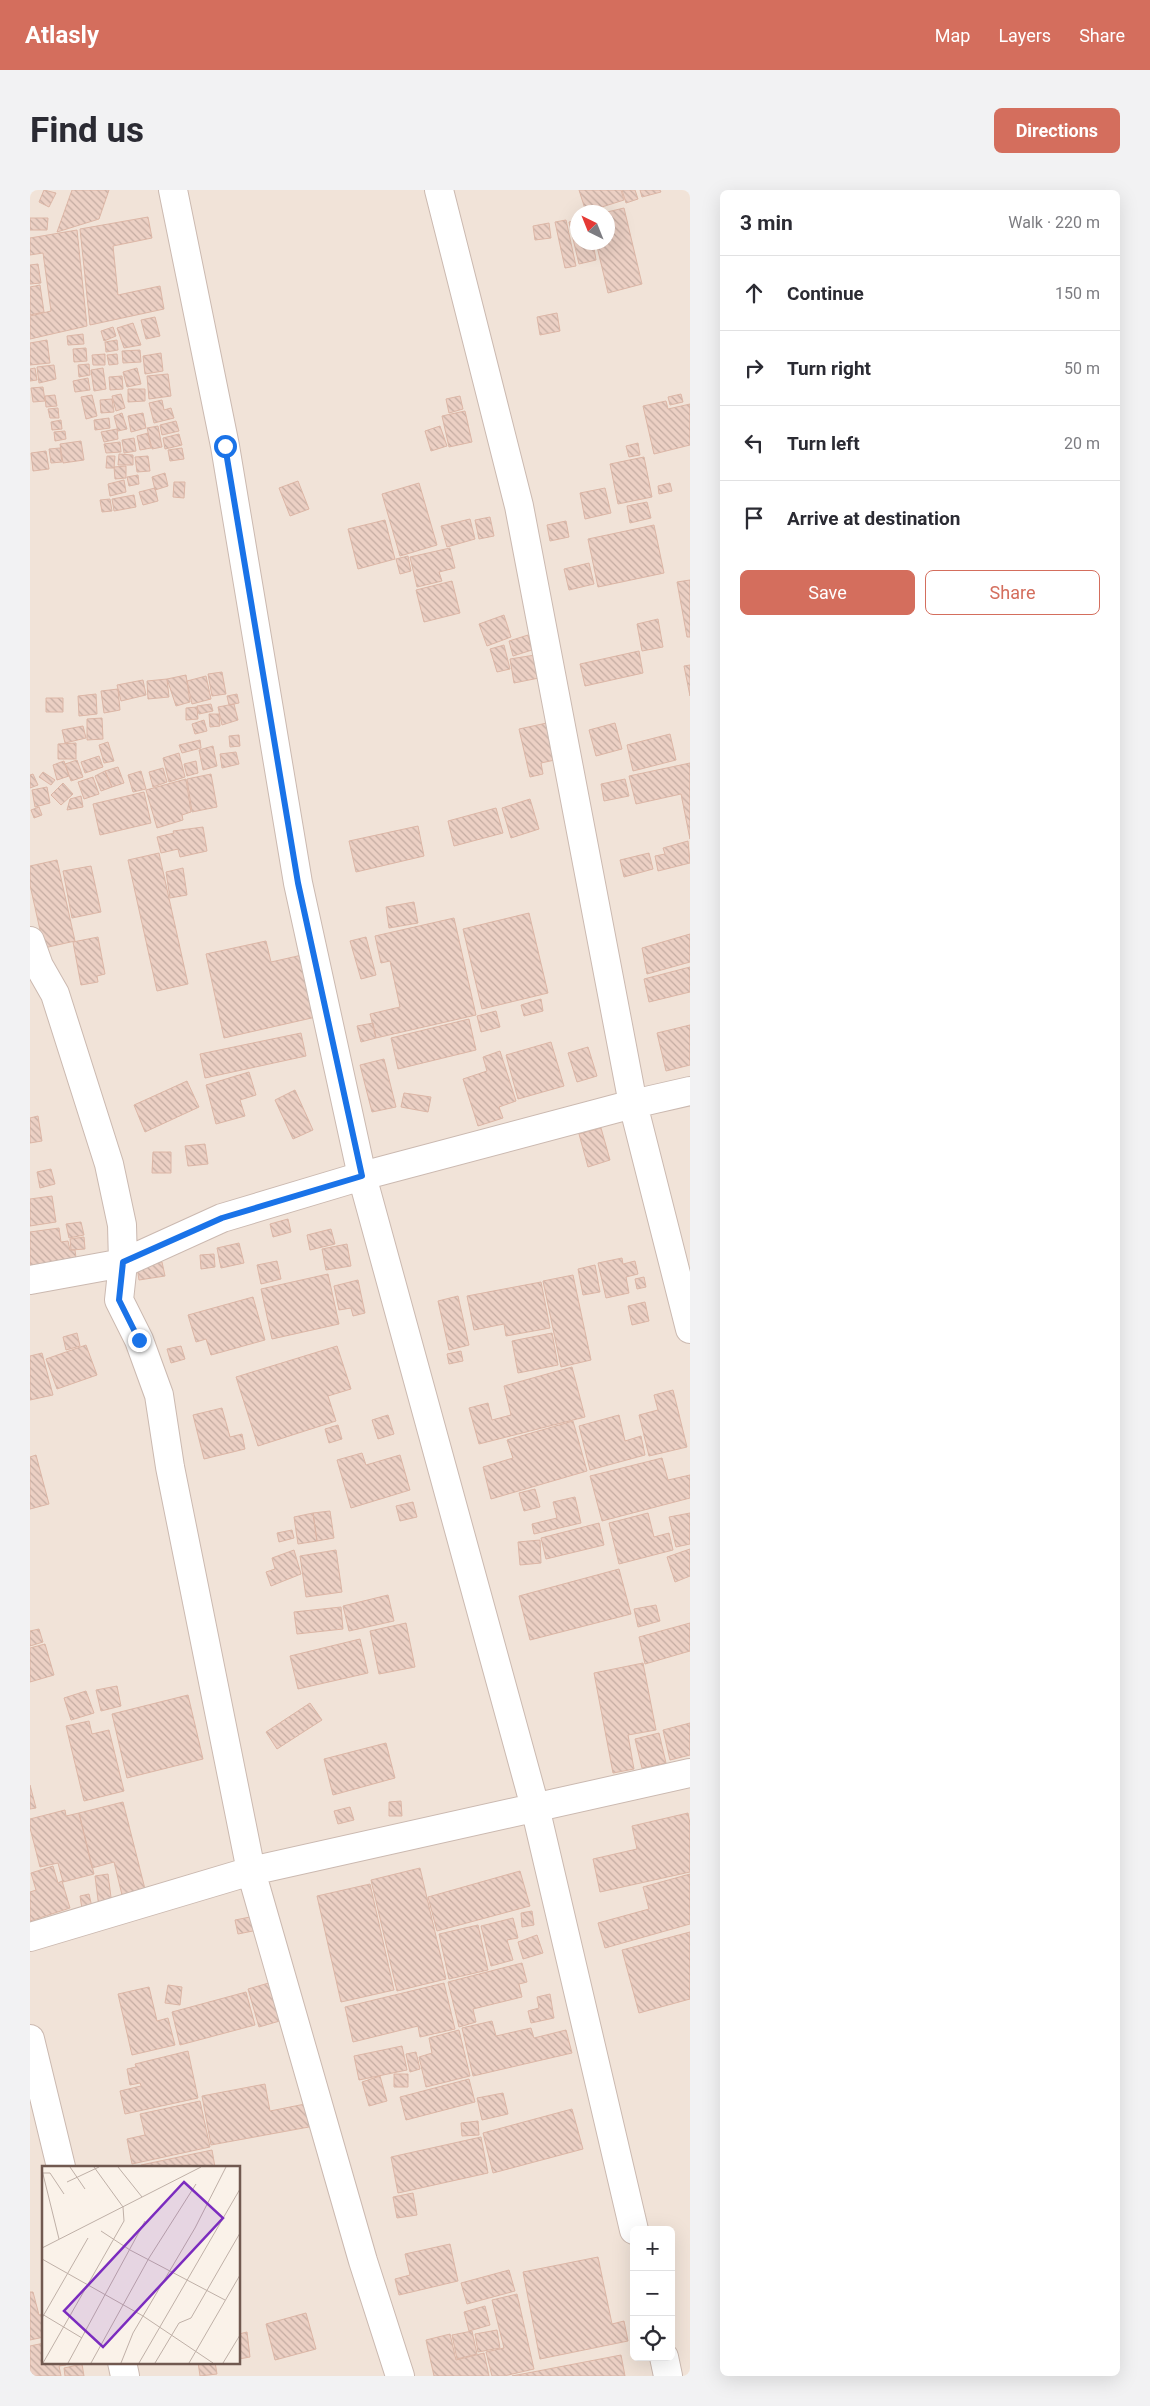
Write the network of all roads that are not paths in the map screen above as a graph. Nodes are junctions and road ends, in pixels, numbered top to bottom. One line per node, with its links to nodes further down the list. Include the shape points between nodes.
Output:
1 (173, 190): 6 (street, via 225,446 298,883)
2 (439, 190): 5 (street, via 519,506)
3 (30, 941): 7 (street, via 39,966 55,994 109,1164 122,1225)
4 (690, 1092): 5 (street)
5 (633, 1104): 6 (street); 9 (street)
6 (362, 1176): 7 (street, via 222,1218); 11 (street)
7 (123, 1262): 8 (street); 12 (street, via 119,1300 139,1340 159,1395 170,1466)
8 (30, 1280)
9 (690, 1329)
10 (690, 1773): 11 (street)
11 (536, 1807): 12 (street); 16 (street)
12 (251, 1871): 13 (street); 18 (street)
13 (30, 1937)
14 (30, 2039): 15 (street)
15 (60, 2166)
16 (633, 2226)
17 (665, 2361): 19 (street)
18 (400, 2376)
19 (668, 2376)

